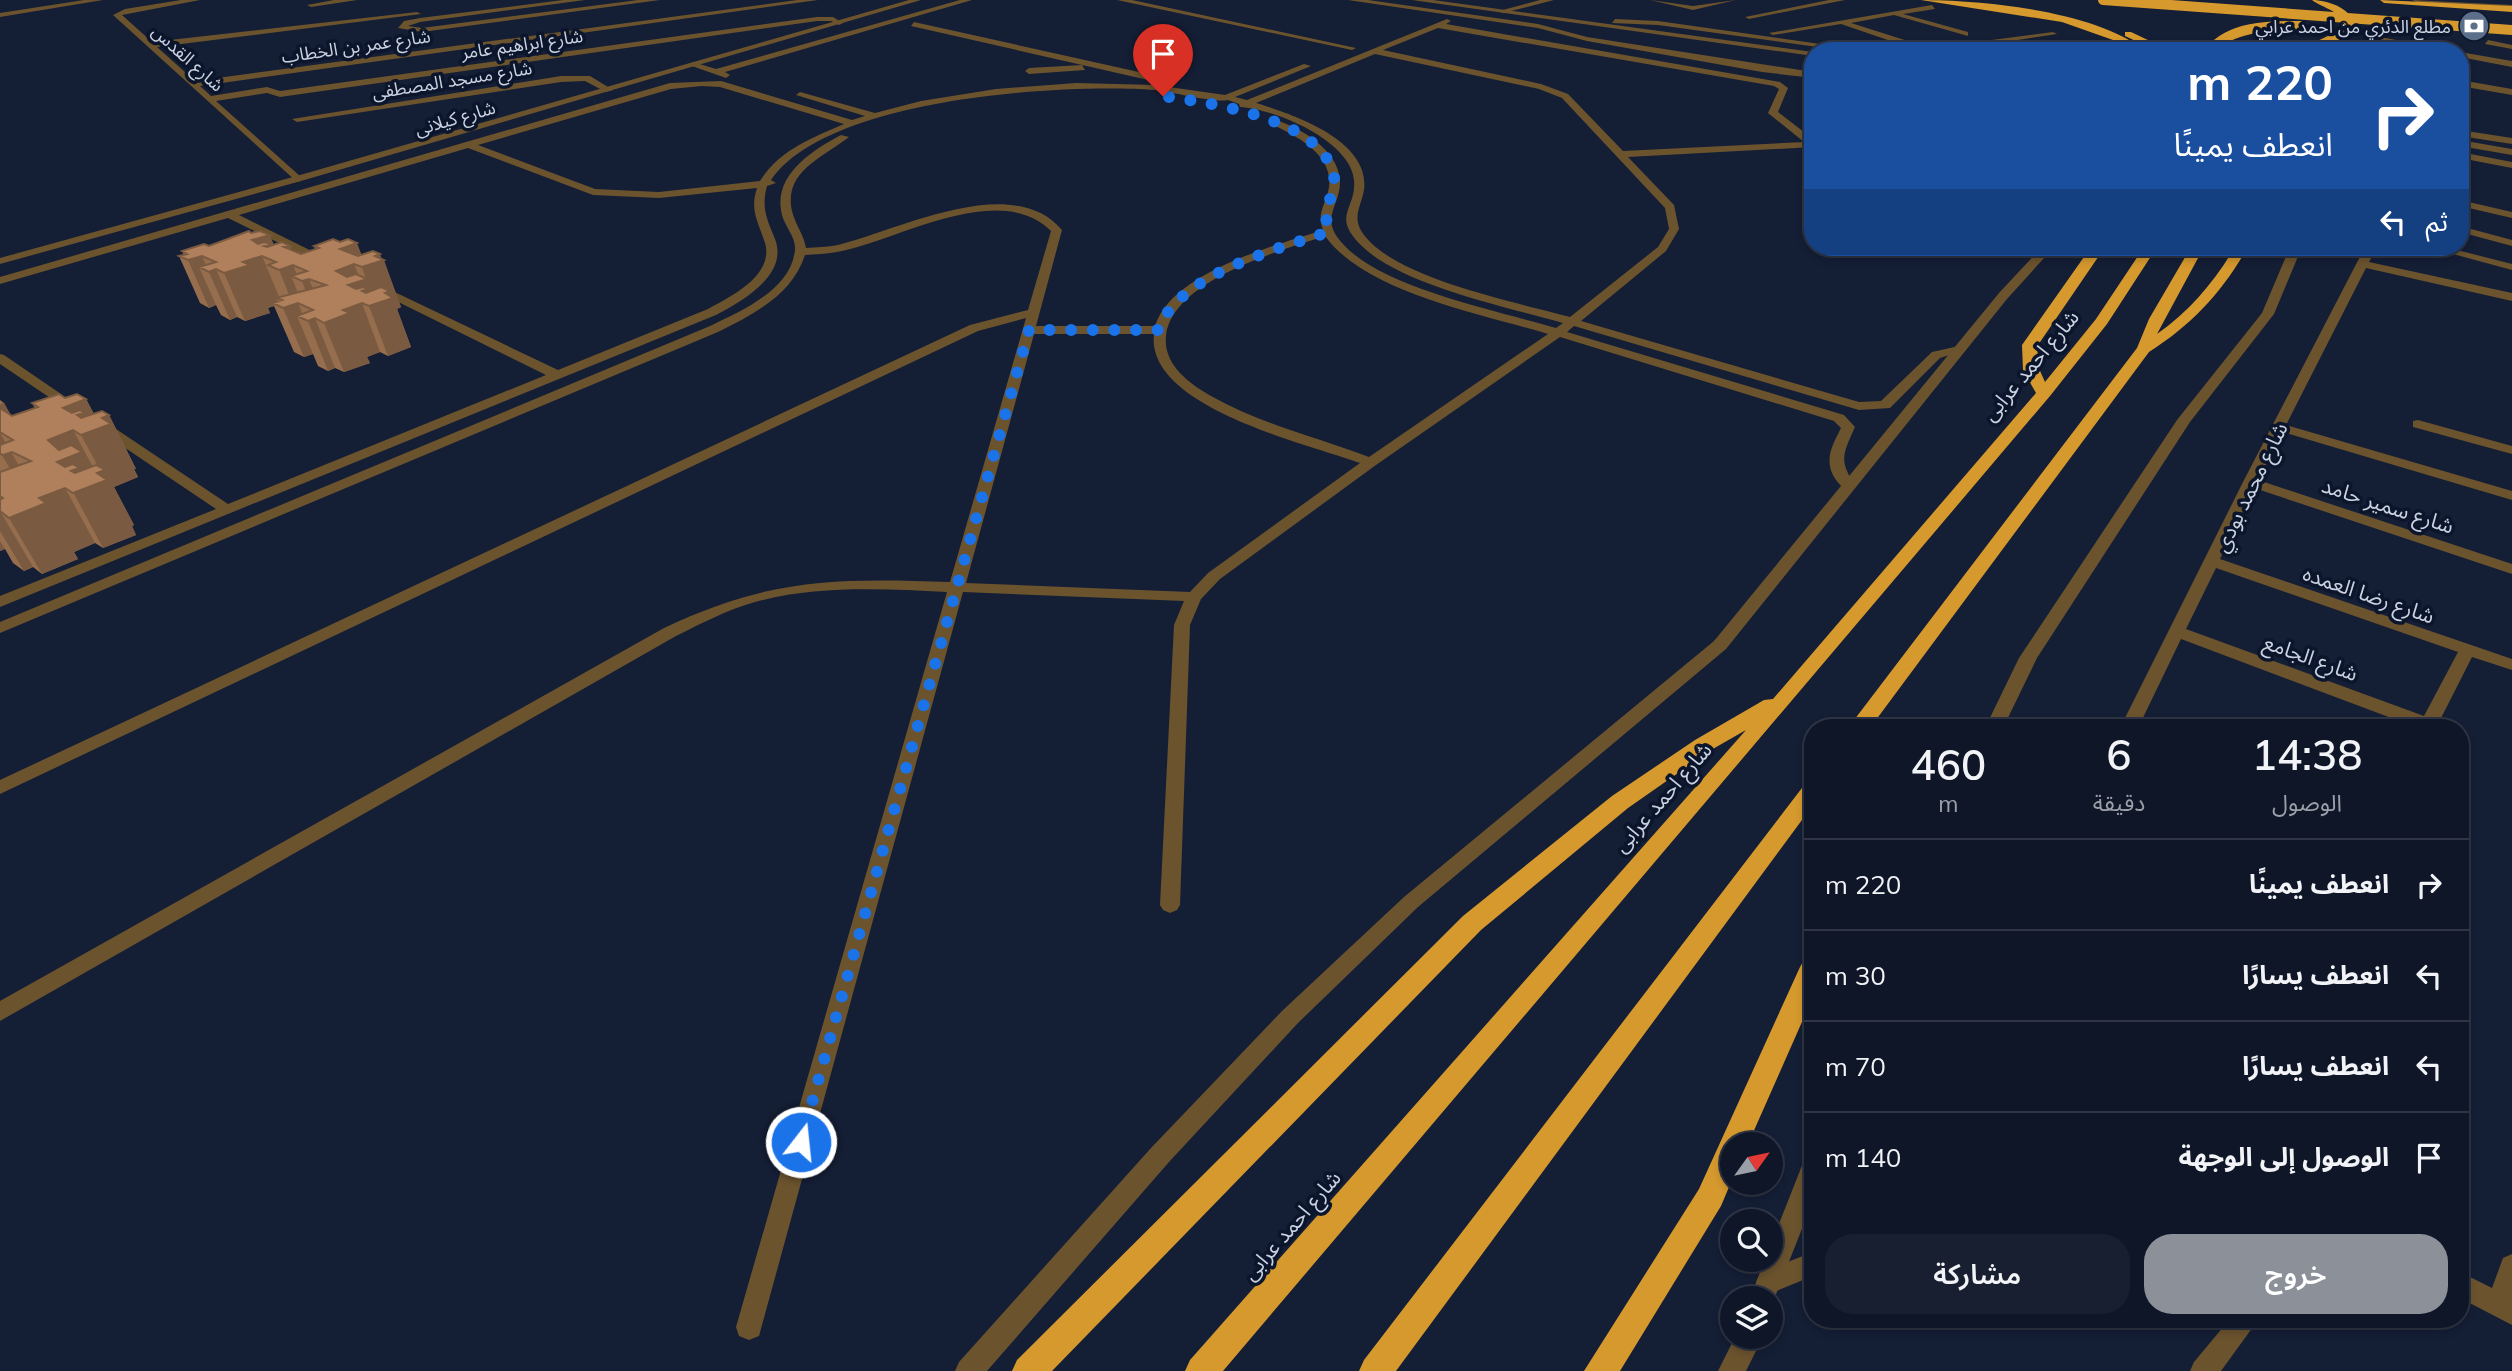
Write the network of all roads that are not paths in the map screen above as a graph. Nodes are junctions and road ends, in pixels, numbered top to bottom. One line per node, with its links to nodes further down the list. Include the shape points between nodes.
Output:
1 (99, 0): 34 (street)
2 (196, 0): 59 (street, شارع القدس, via 117,14)
3 (354, 0): 23 (street)
4 (531, 0): 42 (street)
5 (580, 0): 6 (street, via 420,20 402,28 422,30)
6 (656, 0)
7 (814, 0): 78 (street, شارع عمر بن الخطاب)
8 (917, 0): 24 (street, شارع كيلانى)
9 (968, 0): 74 (street)
10 (1121, 0): 63 (street)
11 (1352, 0): 32 (street)
12 (1416, 0): 31 (street)
13 (1458, 0): 28 (street)
14 (1550, 0): 28 (street)
15 (1654, 0): 16 (street, via 1693,8)
16 (1732, 0)
17 (1841, 0): 36 (street)
18 (1998, 0): 53 (highway, via 2083,19)
19 (2103, 0): 44 (highway, bridge)
20 (2316, 0): 55 (highway, via 2350,22 2350,29)
21 (2385, 0): 30 (highway)
22 (2416, 0): 30 (street)
23 (310, 2): 42 (street)
24 (900, 2): 39 (street, شارع كيلانى)
25 (1929, 3): 33 (street); 52 (highway, via 2048,18)
26 (2304, 3): 27 (highway)
27 (2346, 6)
28 (1517, 8): 31 (street); 40 (street)
29 (2373, 8): 37 (highway)
30 (2512, 8)
31 (1503, 11): 40 (street)
32 (1434, 12): 35 (street); 60 (street)
33 (1891, 13): 38 (street); 46 (street)
34 (0, 15)
35 (1466, 16): 43 (street); 75 (street)
36 (1749, 17)
37 (2512, 18)
38 (1841, 22): 48 (street); 50 (street)
39 (839, 23): 71 (street, شارع كيلانى); 85 (street, شارع ابراهيم عامر, via 817,19 280,94 267,90)
40 (1611, 23): 48 (street, via 1658,23); 64 (street); 66 (street); 68 (street, via 1652,37)
41 (914, 24): 62 (street)
42 (321, 25): 59 (street)
43 (1437, 25): 60 (street); 93 (street, via 1777,84 1784,88 1773,113)
44 (2496, 29): 45 (highway, bridge); 54 (highway, bridge, via 2288,26 2234,34)
45 (2512, 30)
46 (1965, 34)
47 (2053, 34): 51 (street)
48 (1756, 36): 58 (street)
49 (2370, 37): 56 (street)
50 (1902, 42)
51 (1990, 42)
52 (2121, 42)
53 (2146, 42)
54 (2216, 42)
55 (2323, 42)
56 (2392, 42)
57 (2488, 42): 61 (street)
58 (1804, 43)
59 (151, 45): 78 (street, شارع القدس)
60 (1371, 45): 63 (street); 86 (street); 98 (street, via 1554,91 1571,102)
61 (2512, 47)
62 (1020, 48): 72 (street); 73 (street)
63 (1352, 48): 65 (street)
64 (1804, 48)
65 (1340, 53)
66 (1804, 53)
67 (2469, 56): 70 (street)
68 (1804, 59)
69 (1315, 63): 84 (street)
70 (2512, 64)
71 (693, 65): 74 (street); 81 (street, شارع كيلانى)
72 (1096, 65): 73 (street); 76 (street)
73 (1029, 71): 80 (street)
74 (716, 72): 77 (street)
75 (1804, 74)
76 (1157, 79)
77 (752, 82)
78 (194, 84): 85 (street, شارع القدس)
79 (2469, 84): 83 (street)
80 (1026, 88): 84 (street, via 1143,88); 90 (street, via 946,97)
81 (609, 90): 89 (street, شارع مسجد المصطفى, via 587,78 561,79); 102 (street, شارع كيلانى)
82 (788, 92): 90 (street)
83 (2512, 92)
84 (1224, 98): 86 (street); 87 (street)
85 (211, 99): 102 (street, شارع القدس)
86 (1247, 103): 88 (street); 128 (street, via 1305,123 1344,150 1359,181 1351,221 1362,239 1383,257 1427,279)
87 (1210, 104): 88 (street); 90 (street, via 1137,94 1045,93 954,103)
88 (1233, 109): 109 (street, via 1286,127 1321,152 1333,171 1325,211)
89 (297, 119)
90 (870, 121): 91 (street); 103 (street, via 824,148)
91 (851, 122): 96 (street, via 728,86 692,83 661,88); 104 (street, via 791,154)
92 (2469, 134): 94 (street)
93 (1804, 137)
94 (2511, 139)
95 (1804, 144): 98 (street)
96 (470, 145): 104 (street, via 608,195); 106 (street)
97 (2469, 147): 99 (street)
98 (1620, 154): 128 (street, via 1670,207 1674,229 1662,249)
99 (2512, 154)
100 (2469, 157): 101 (street)
101 (2512, 165)
102 (297, 179): 120 (street, شارع كيلانى)
103 (790, 181): 104 (street); 111 (street, via 785,206)
104 (764, 184): 134 (street, via 758,213 771,240 772,257 753,284 712,312)
105 (2469, 205): 107 (street)
106 (231, 215): 123 (street); 124 (street)
107 (2511, 215)
108 (2469, 231): 110 (street)
109 (1329, 232): 129 (street, via 1201,283 1172,304); 130 (street, via 1359,263 1396,282)
110 (2512, 243)
111 (800, 252): 127 (street, via 836,249 986,207 1037,215 1057,230); 139 (street, via 796,266 779,287 734,318)
112 (2041, 256): 132 (street)
113 (2092, 256): 135 (highway, via 2029,345 2027,361)
114 (2144, 256): 135 (highway, شارع احمد عرابى, via 2102,321)
115 (2192, 256): 131 (highway)
116 (2236, 256): 131 (highway, via 2204,304 2180,327)
117 (2292, 256): 157 (street, via 2268,314 2184,420 2028,658)
118 (2367, 256): 121 (street, شارع محمد بودي)
119 (2469, 256): 122 (street)
120 (0, 261)
121 (2363, 264): 126 (street); 137 (street, شارع محمد بودي)
122 (2512, 267)
123 (342, 270)
124 (0, 281)
125 (366, 282): 134 (street)
126 (2512, 297)
127 (1031, 321): 129 (street); 148 (street); 161 (street, via 1005,318 974,328)
128 (1572, 322): 130 (street); 132 (street, via 1868,407 1891,402 1936,355)
129 (1159, 330): 141 (street, via 1164,362 1196,393 1229,411)
130 (1558, 333): 141 (street); 143 (street, via 1839,418 1848,427 1834,461 1837,473)
131 (2144, 349): 156 (highway)
132 (1959, 350): 143 (street)
133 (0, 358): 145 (street)
134 (559, 376): 138 (street)
135 (2044, 393): 155 (highway, شارع احمد عرابى)
136 (2418, 424): 140 (street)
137 (2280, 427): 142 (street, شارع محمد بودي); 144 (street)
138 (417, 433): 139 (street); 145 (street)
139 (436, 445): 151 (street)
140 (2512, 450)
141 (1371, 462): 149 (street, via 1214,576)
142 (2250, 482): 146 (street, شارع محمد بودي); 147 (street, شارع سمير حامد)
143 (1849, 486): 178 (street, via 1720,645 1411,902 1290,1017 1160,1155)
144 (2512, 496)
145 (228, 510): 150 (street)
146 (2213, 562): 152 (street, شارع محمد بودي); 153 (street, شارع رضا العمده)
147 (2512, 569)
148 (957, 588): 149 (street); 165 (street, via 818,585 756,595 696,618); 175 (street)
149 (1194, 597): 163 (street, via 1182,625)
150 (0, 602)
151 (0, 628)
152 (2178, 632): 158 (street, شارع محمد بودي); 159 (street, شارع الجامع)
153 (2467, 650): 154 (street, شارع رضا العمده); 160 (street)
154 (2512, 665)
155 (1786, 696): 179 (highway, via 1620,802 1472,923); 180 (highway, شارع احمد عرابى)
156 (1866, 719)
157 (1998, 719)
158 (2134, 719)
159 (2409, 719)
160 (2432, 719)
161 (0, 788)
162 (1804, 801): 181 (highway)
163 (1170, 905)
164 (1804, 987): 166 (highway)
165 (0, 1012)
166 (1739, 1132)
167 (1720, 1175): 182 (highway)
168 (1804, 1191): 171 (street)
169 (2512, 1266): 174 (street)
170 (1804, 1269): 172 (street)
171 (1768, 1286)
172 (1773, 1286)
173 (2469, 1289): 174 (street)
174 (2506, 1309)
175 (749, 1327)
176 (2239, 1328): 184 (street)
177 (1743, 1349): 183 (street)
178 (969, 1371)
179 (1029, 1371)
180 (1202, 1371)
181 (1376, 1371)
182 (1601, 1371)
183 (1732, 1371)
184 (2204, 1371)

